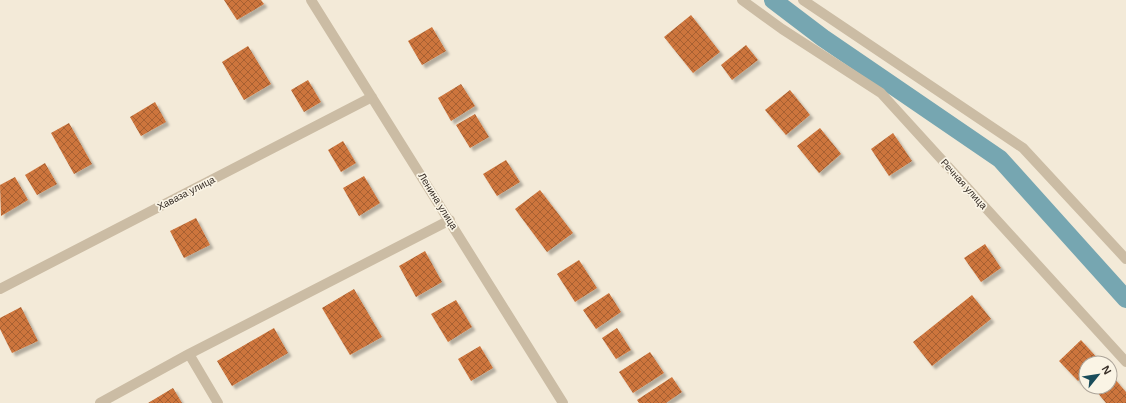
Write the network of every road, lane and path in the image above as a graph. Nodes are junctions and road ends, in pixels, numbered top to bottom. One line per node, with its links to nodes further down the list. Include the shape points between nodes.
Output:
1 (311, 0): 4 (street, Ленина улица)
2 (742, 0): 9 (street, Речная улица, via 881,93)
3 (803, 0): 6 (street, via 1023,148)
4 (372, 96): 5 (street, Ленина улица); 7 (street, Хаваза улица)
5 (450, 220): 8 (street); 12 (street, Ленина улица)
6 (1126, 260)
7 (0, 289)
8 (189, 354): 10 (street); 11 (street)
9 (1126, 362)
10 (100, 403)
11 (218, 403)
12 (563, 403)

